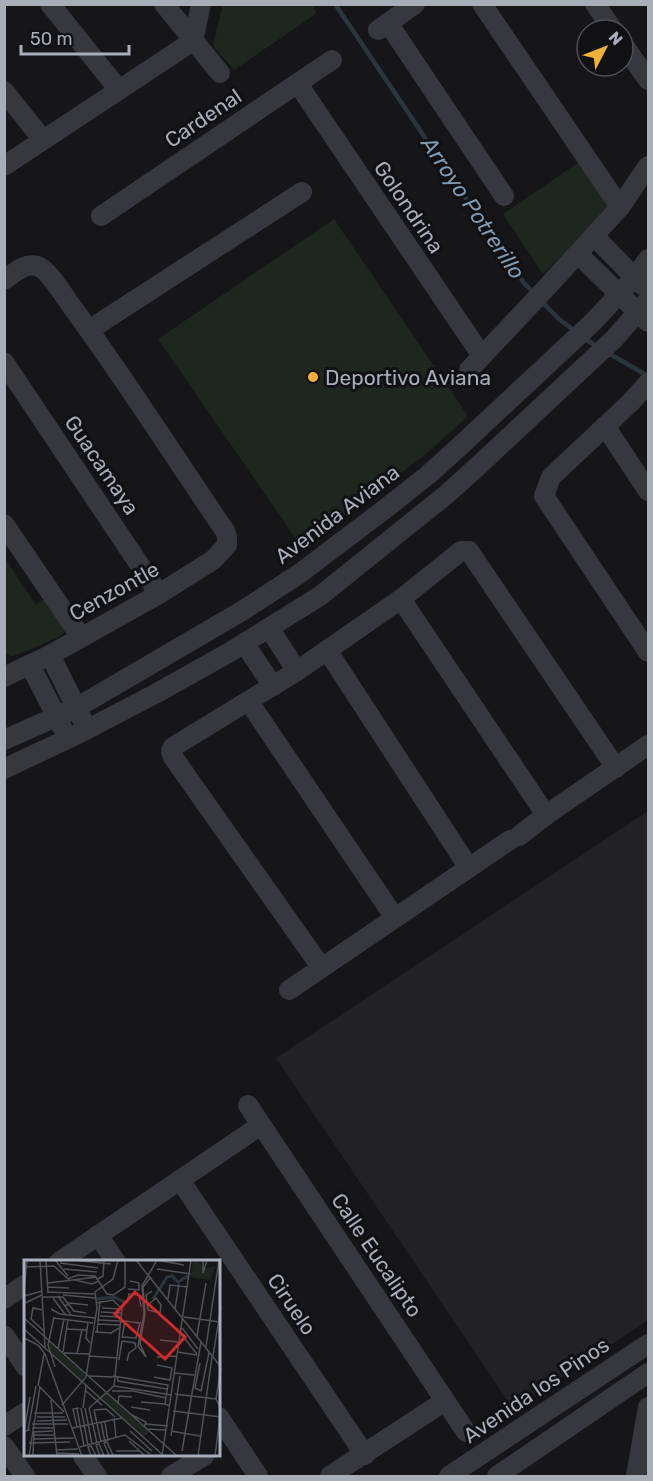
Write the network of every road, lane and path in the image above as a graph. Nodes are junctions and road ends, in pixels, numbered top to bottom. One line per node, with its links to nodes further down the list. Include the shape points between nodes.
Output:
1 (50, 4): 14 (street)
2 (164, 4): 8 (street)
3 (201, 4): 8 (street)
4 (415, 4): 20 (street, via 383,26)
5 (482, 4): 21 (street)
6 (595, 4): 7 (street)
7 (605, 18)
8 (193, 41): 11 (street); 14 (street)
9 (332, 60): 13 (street, Cardenal)
10 (635, 61): 12 (street)
11 (220, 73)
12 (648, 80)
13 (298, 84): 22 (street, Cardenal); 24 (street, Golondrina, via 475,363)
14 (119, 90): 16 (street)
15 (4, 91): 16 (street)
16 (43, 140): 17 (street)
17 (4, 166)
18 (648, 166): 21 (street)
19 (302, 192): 30 (street)
20 (504, 196)
21 (620, 207): 23 (street)
22 (101, 216)
23 (594, 236): 24 (street); 27 (street)
24 (578, 254): 28 (street)
25 (648, 259): 27 (street, Avenida Aviana)
26 (4, 280): 30 (street, via 22,268 37,266 47,273)
27 (642, 284): 28 (street, Avenida Aviana)
28 (620, 294): 29 (street); 38 (street, Avenida Aviana, via 428,475 299,574)
29 (645, 312): 39 (street, via 447,494 320,596)
30 (89, 330): 36 (street, Cenzontle, via 227,537 227,545 213,560)
31 (4, 362): 36 (street, Guacamaya)
32 (643, 395): 33 (street)
33 (605, 426): 34 (street); 42 (street, via 551,477 544,496)
34 (648, 491)
35 (4, 524): 40 (street)
36 (159, 594): 40 (street, Cenzontle)
37 (400, 599): 41 (street); 55 (street, via 461,551 469,551); 57 (street)
38 (242, 611): 39 (street); 49 (street, Avenida Aviana)
39 (258, 635): 45 (street); 47 (street); 51 (street)
40 (81, 637): 43 (street, Cenzontle)
41 (327, 650): 45 (street); 58 (street)
42 (648, 652)
43 (50, 655): 44 (street, Cenzontle); 49 (street)
44 (30, 665): 46 (street, Cenzontle); 50 (street)
45 (297, 671): 47 (street)
46 (4, 676)
47 (273, 686): 48 (street)
48 (249, 702): 59 (street); 60 (street, via 171,751)
49 (76, 708): 50 (street, Avenida Aviana); 51 (street)
50 (57, 717): 52 (street); 53 (street, Avenida Aviana)
51 (87, 730): 52 (street)
52 (68, 739): 56 (street)
53 (4, 740)
54 (648, 746): 55 (street)
55 (616, 768): 57 (street)
56 (4, 769)
57 (546, 814): 58 (street)
58 (469, 868): 59 (street)
59 (395, 918): 60 (street)
60 (321, 967): 61 (street)
61 (289, 990)
62 (248, 1105): 63 (street, Calle Eucalipto)
63 (261, 1125): 64 (street); 74 (street, Calle Eucalipto)
64 (180, 1180): 65 (street); 82 (street, Ciruelo)
65 (98, 1235): 66 (street); 67 (street)
66 (62, 1260)
67 (115, 1260)
68 (24, 1285): 69 (street)
69 (4, 1299)
70 (4, 1335): 72 (street)
71 (648, 1344): 90 (street, Avenida los Pinos)
72 (24, 1364)
73 (648, 1373): 91 (street)
74 (445, 1401): 79 (street, Calle Eucalipto); 82 (street)
75 (648, 1407): 92 (street)
76 (24, 1413): 78 (street)
77 (220, 1420): 80 (street)
78 (4, 1426)
79 (466, 1432)
80 (226, 1441): 88 (street)
81 (11, 1452): 85 (street)
82 (365, 1455): 89 (street)
83 (84, 1457): 86 (street)
84 (201, 1457): 87 (street)
85 (25, 1476)
86 (97, 1476)
87 (171, 1476)
88 (258, 1476)
89 (330, 1476)
90 (449, 1476)
91 (497, 1476)
92 (636, 1476)

